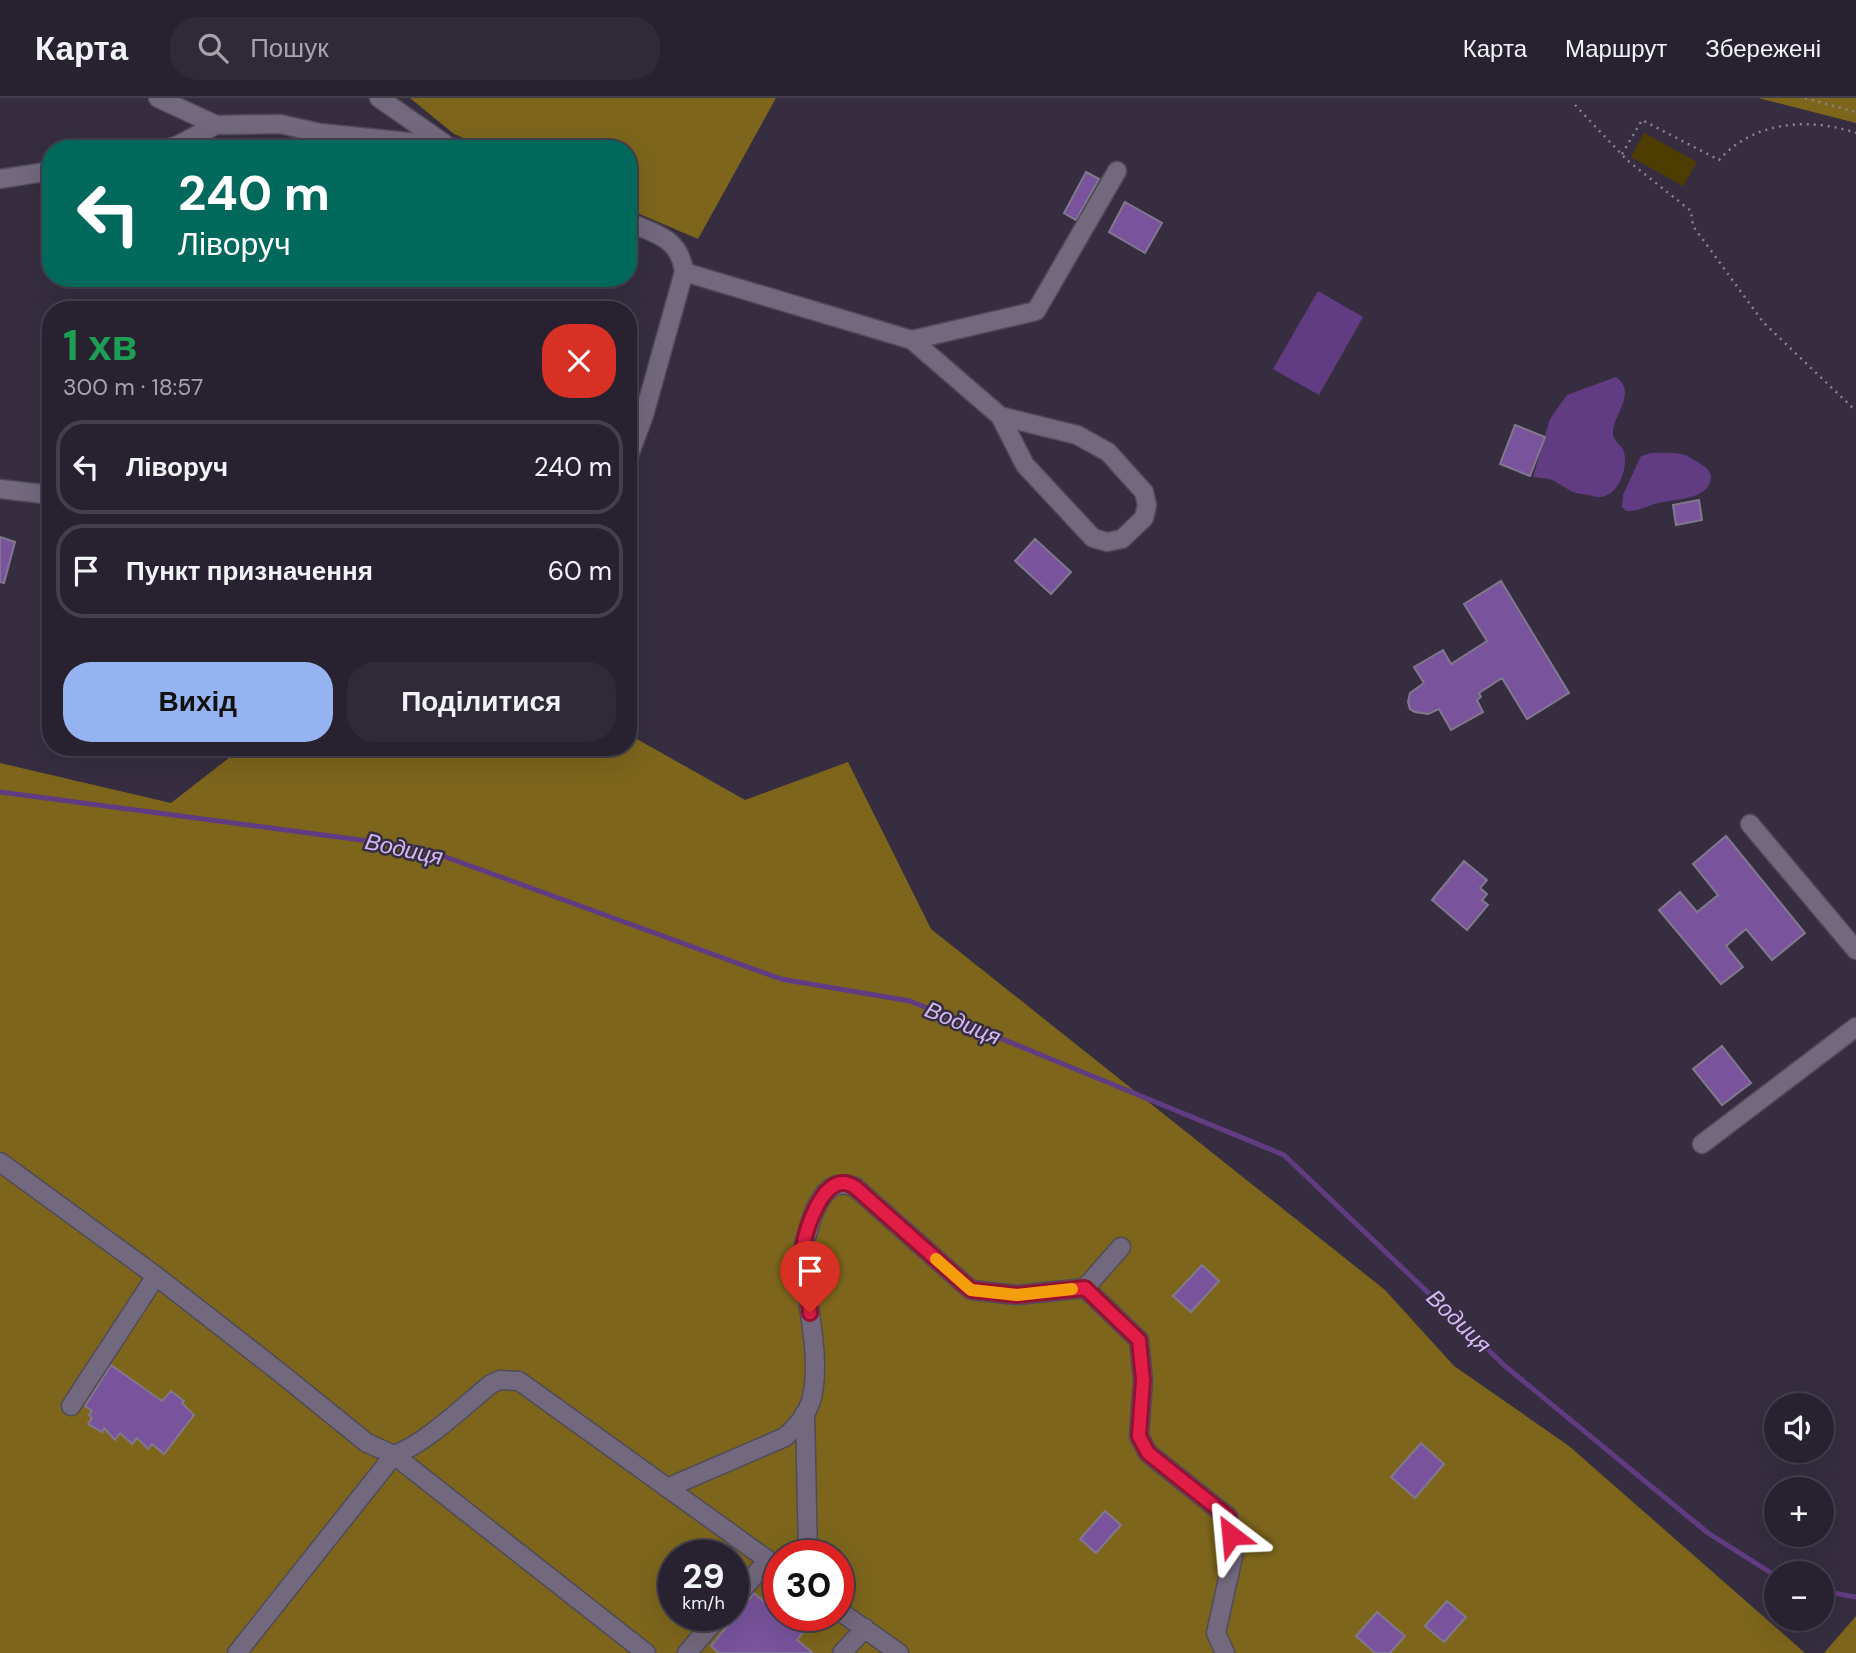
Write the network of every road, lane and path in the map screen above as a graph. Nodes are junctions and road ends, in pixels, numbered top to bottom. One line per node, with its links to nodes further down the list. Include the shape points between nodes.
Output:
1 (158, 98): 6 (street)
2 (379, 98): 10 (street)
3 (1805, 98): 5 (path)
4 (1574, 105): 11 (path)
5 (1856, 112)
6 (216, 125): 8 (street); 9 (street, via 279,124)
7 (1856, 133): 11 (path, via 1799,123 1779,126 1745,140 1719,160 1642,120)
8 (188, 140)
9 (386, 140)
10 (440, 140)
11 (1622, 154): 18 (path, via 1691,211 1693,226 1763,322)
12 (1117, 171): 17 (street, via 1036,311)
13 (42, 173): 14 (street)
14 (0, 180)
15 (637, 226): 16 (street, via 674,245)
16 (684, 272): 17 (street); 20 (street)
17 (912, 340): 19 (street)
18 (1856, 411)
19 (1000, 416): 19 (street, via 1025,465 1093,538 1107,542 1122,539 1144,518 1144,492 1108,452 1077,435)
20 (637, 434)
21 (0, 489): 22 (street)
22 (42, 494)
23 (1750, 824): 24 (street)
24 (1856, 950)
25 (1856, 1027): 26 (street)
26 (1702, 1144)
27 (0, 1161): 29 (street)
28 (1121, 1247): 30 (street)
29 (156, 1276): 31 (street); 33 (street, via 367,1443)
30 (1085, 1288): 32 (street, via 1017,1295 971,1290 855,1187 837,1184 822,1195 803,1249 815,1370); 47 (street, via 1139,1340 1143,1380 1139,1436 1148,1453 1228,1517 1234,1552 1216,1633)
31 (71, 1406)
32 (805, 1413): 34 (street, via 785,1437); 35 (street)
33 (394, 1455): 34 (street, via 420,1441 491,1384 519,1381); 42 (street); 43 (street)
34 (667, 1489): 36 (street)
35 (808, 1540)
36 (763, 1556)
37 (763, 1574): 38 (street)
38 (749, 1586)
39 (854, 1620): 40 (street)
40 (865, 1628): 45 (street); 46 (street)
41 (706, 1631): 44 (street)
42 (237, 1653)
43 (646, 1653)
44 (687, 1653)
45 (842, 1653)
46 (898, 1653)
47 (1225, 1653)

